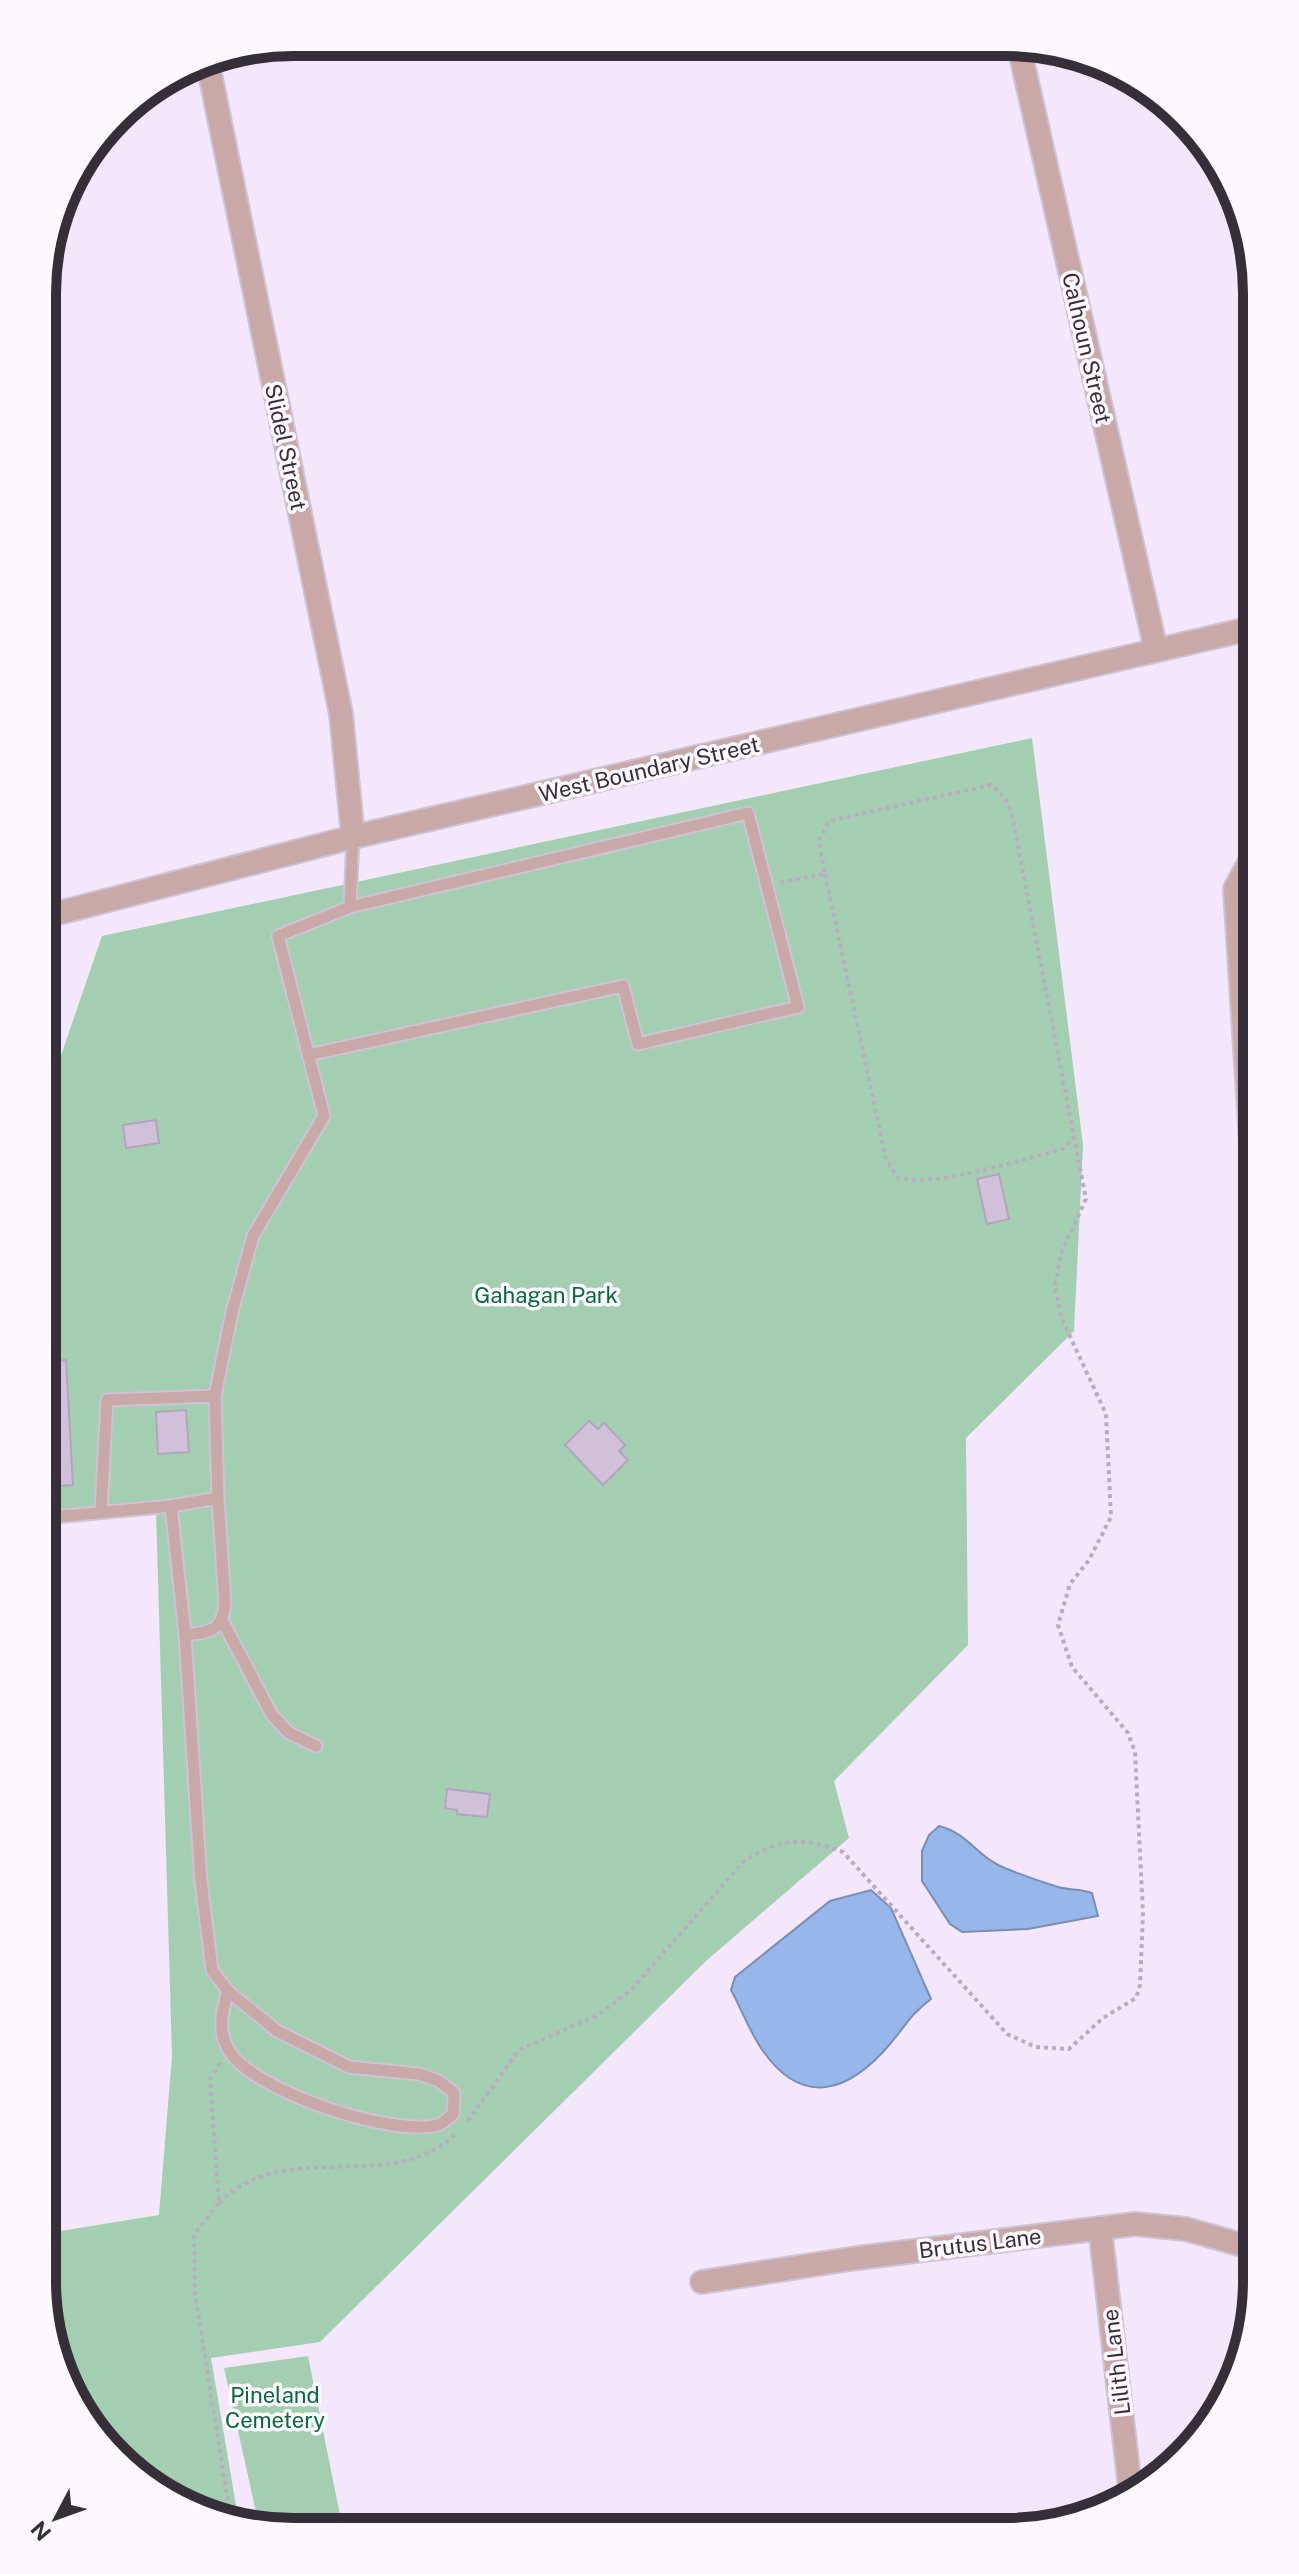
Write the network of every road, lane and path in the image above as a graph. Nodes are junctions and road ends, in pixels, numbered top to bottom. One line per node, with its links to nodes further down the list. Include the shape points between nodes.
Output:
1 (1021, 57): 4 (street, Calhoun Street)
2 (210, 72): 5 (street, Slidel Street, via 341,714)
3 (1243, 630): 4 (street, West Boundary Street)
4 (1156, 650): 5 (street, West Boundary Street)
5 (353, 837): 9 (lane); 10 (street, West Boundary Street)
6 (825, 874): 8 (path); 13 (path, via 886,1159 897,1177 932,1180 1063,1149); 13 (path, via 819,841 829,821 991,785 999,789 1012,815)
7 (1243, 875): 11 (street, via 1235,889)
8 (766, 885): 9 (lane, via 748,813); 12 (lane, via 798,1007 638,1044 623,986)
9 (350, 907): 12 (lane, via 278,936)
10 (57, 913)
11 (1243, 993)
12 (308, 1055): 14 (lane, via 324,1116 253,1236)
13 (1074, 1137): 24 (path, via 1086,1199 1061,1253 1055,1287 1061,1317 1106,1414 1111,1517 1070,1584 1058,1625 1072,1667 1128,1733 1135,1752 1144,1939 1136,1998 1103,2018 1069,2049 1036,2047 1007,2034 843,1852 816,1842 788,1841 765,1847 743,1862 631,1990 598,2015 519,2050 443,2147 373,2168 320,2166 258,2174)
14 (215, 1396): 15 (lane); 17 (lane, via 107,1400)
15 (218, 1498): 16 (lane); 19 (lane)
16 (171, 1506): 17 (lane); 20 (lane)
17 (101, 1511): 18 (lane)
18 (56, 1516)
19 (223, 1622): 20 (lane, via 214,1631); 21 (lane, via 272,1715 289,1733)
20 (185, 1635): 22 (lane, via 202,1896 212,1970)
21 (316, 1746)
22 (228, 1991): 23 (lane, via 220,2021); 23 (lane, via 277,2031 349,2067 439,2081 454,2093 453,2114 439,2125 363,2119 294,2098 250,2073)
23 (228, 2050): 24 (path, via 210,2079)
24 (219, 2203): 29 (path, via 194,2235 195,2294)
25 (1100, 2228): 26 (street, Brutus Lane, via 1135,2224 1186,2229); 27 (street, Brutus Lane); 28 (street, Lilith Lane)
26 (1242, 2245)
27 (702, 2282)
28 (1129, 2482)
29 (229, 2509)

